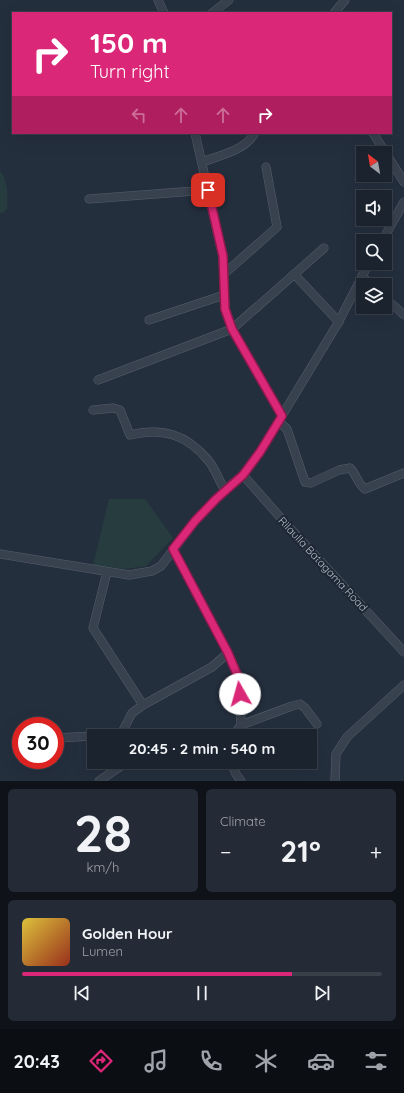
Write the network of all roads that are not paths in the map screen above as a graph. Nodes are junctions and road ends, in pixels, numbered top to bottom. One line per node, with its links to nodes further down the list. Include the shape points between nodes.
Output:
1 (158, 0): 4 (street)
2 (230, 0): 5 (street)
3 (345, 0): 6 (street)
4 (164, 12)
5 (213, 12)
6 (335, 12)
7 (195, 134): 10 (street)
8 (254, 134): 10 (street, via 252,139 235,150)
9 (374, 134): 12 (street)
10 (202, 162): 13 (street)
11 (266, 166): 19 (street, via 277,227)
12 (404, 182)
13 (208, 190): 14 (street); 19 (street, via 223,256)
14 (89, 199)
15 (404, 202): 16 (street)
16 (386, 234)
17 (324, 248): 20 (street)
18 (365, 270): 21 (street)
19 (224, 274): 22 (street)
20 (294, 274): 26 (street); 27 (street)
21 (362, 276): 26 (street)
22 (224, 295): 25 (street); 27 (street, via 225,309)
23 (392, 304): 24 (street)
24 (404, 315)
25 (149, 320)
26 (339, 322): 30 (street)
27 (232, 329): 28 (street); 30 (street)
28 (98, 380)
29 (93, 410): 33 (street, via 120,410 130,435 143,431 172,433 191,444 209,461)
30 (281, 419): 31 (street, via 305,482 311,483 339,470 350,468 356,474 361,487 365,489); 32 (street)
31 (404, 473)
32 (243, 475): 33 (street); 37 (street, Rilaulla Batagama Road)
33 (225, 490): 34 (street, via 195,521)
34 (173, 549): 36 (street, via 161,566 152,571 130,575); 38 (street)
35 (0, 554): 36 (street)
36 (107, 572): 40 (street, via 93,628)
37 (404, 652)
38 (228, 653): 40 (street, via 212,668); 42 (street, via 239,679)
39 (404, 685): 51 (street, via 347,737 336,754)
40 (143, 705): 43 (street, via 132,713)
41 (317, 724): 42 (street, via 300,704)
42 (241, 725): 44 (street)
43 (124, 729)
44 (238, 729)
45 (87, 736): 46 (street)
46 (64, 738)
47 (116, 769): 49 (street)
48 (234, 769): 50 (street)
49 (99, 781)
50 (241, 781)
51 (335, 781)

